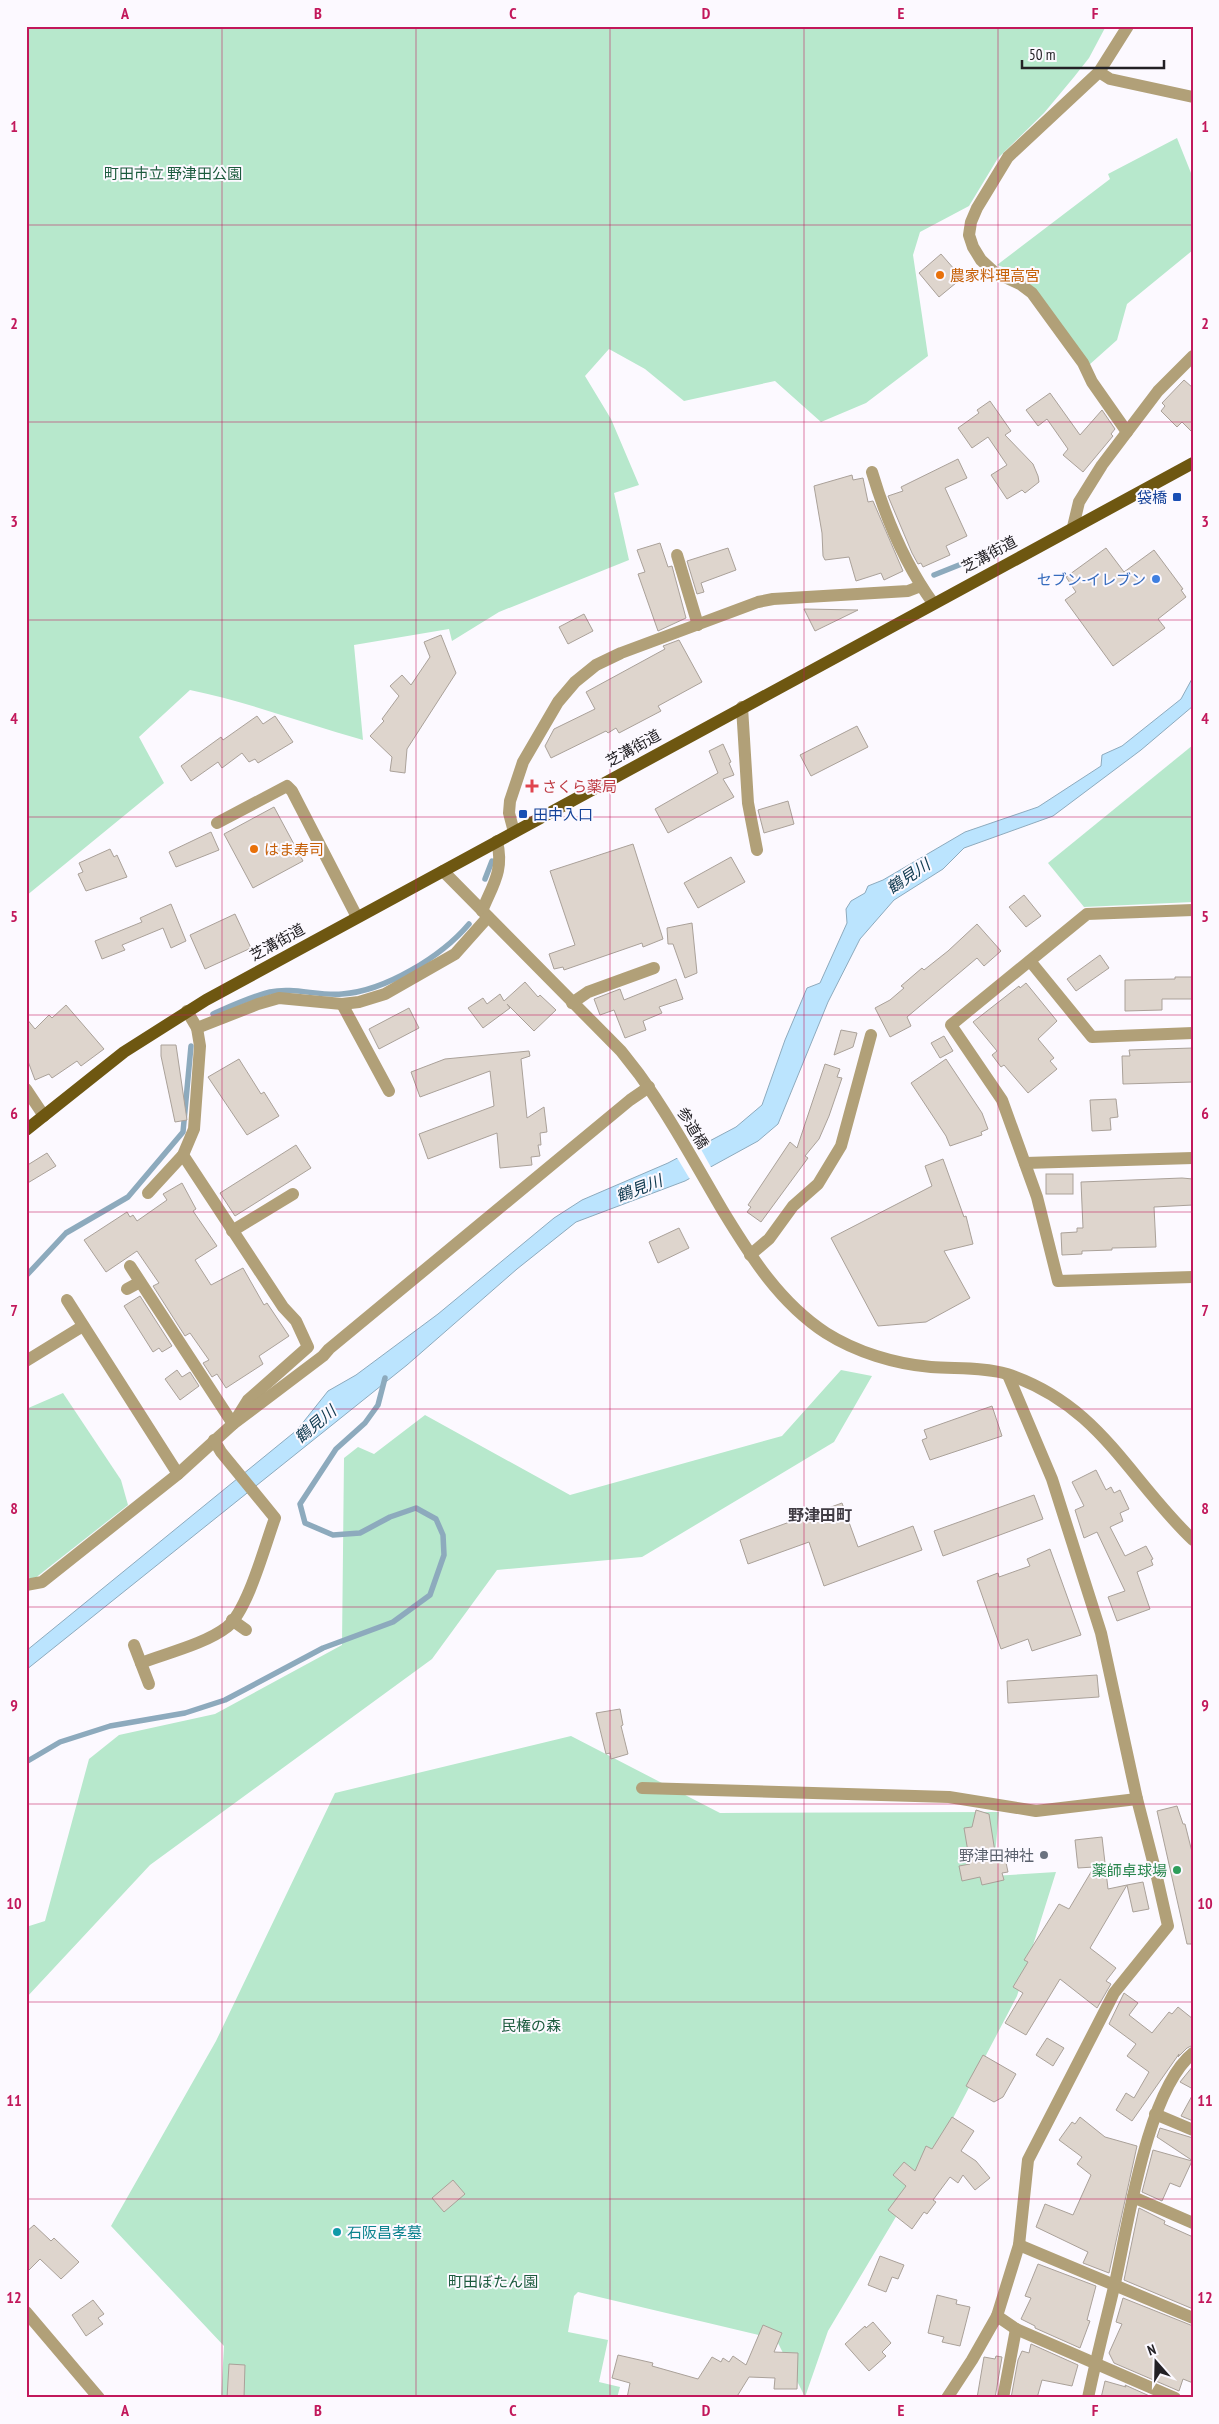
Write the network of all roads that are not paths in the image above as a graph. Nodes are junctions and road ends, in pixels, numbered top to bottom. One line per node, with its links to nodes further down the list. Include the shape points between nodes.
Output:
1 (1128, 26): 2 (street)
2 (1100, 72): 3 (street, via 1110,79); 5 (street, via 1008,157 977,208 969,236 981,260 994,272 1032,293 1083,363 1092,382)
3 (1193, 97)
4 (1193, 356): 5 (street, via 1158,392)
5 (1127, 432): 8 (street, via 1079,502)
6 (1193, 463): 8 (main road, 芝溝街道)
7 (872, 472): 10 (street, via 885,515)
8 (1073, 527): 11 (main road, 芝溝街道)
9 (677, 555): 12 (street)
10 (921, 586): 11 (street); 12 (street, via 908,591 774,599)
11 (934, 603): 13 (main road, 芝溝街道)
12 (698, 625): 15 (street, via 621,653 596,665 575,682 558,702 523,762 510,801 509,813)
13 (742, 707): 15 (main road, 芝溝街道); 17 (street, via 748,803)
14 (217, 823): 21 (street, via 288,786)
15 (514, 832): 16 (main road, 芝溝街道)
16 (497, 841): 18 (main road, 芝溝街道); 20 (street, via 501,858 499,871)
17 (757, 850)
18 (443, 871): 20 (street, 参道橋); 21 (main road, 芝溝街道)
19 (1193, 910): 22 (street, via 1087,914)
20 (485, 914): 24 (street, 参道橋); 25 (street, via 455,954 427,972 385,994)
21 (357, 917): 26 (main road, 芝溝街道)
22 (1030, 960): 28 (street, via 1092,1037); 37 (street, via 951,1025 1002,1100)
23 (654, 968): 24 (street, via 588,992)
24 (572, 1002): 32 (street, 参道橋, via 621,1051)
25 (342, 1004): 27 (street, via 279,998); 31 (street)
26 (187, 1010): 27 (street); 33 (main road, 芝溝街道, via 124,1052)
27 (197, 1028): 35 (street, via 200,1046 197,1107 194,1129)
28 (1193, 1033)
29 (871, 1035): 41 (street, via 841,1146 818,1184 793,1206 769,1239)
30 (26, 1089): 33 (street)
31 (390, 1092)
32 (652, 1092): 41 (street, 参道橋); 50 (street, via 608,1118 323,1356)
33 (44, 1116): 34 (main road, 芝溝街道)
34 (26, 1130)
35 (183, 1155): 38 (street); 40 (street)
36 (1193, 1158): 37 (street)
37 (1025, 1163): 43 (street, via 1037,1196 1058,1281)
38 (148, 1193)
39 (293, 1194): 40 (street)
40 (232, 1231): 50 (street, via 296,1322 308,1347 248,1400)
41 (750, 1255): 49 (street, 参道橋, via 792,1304 826,1332 861,1351 927,1367 996,1371)
42 (130, 1266): 44 (street)
43 (1193, 1276)
44 (140, 1282): 45 (street); 50 (street)
45 (127, 1289)
46 (67, 1300): 47 (street)
47 (82, 1326): 48 (street); 52 (street)
48 (26, 1361)
49 (1008, 1375): 53 (street, 参道橋, via 1049,1392 1079,1412 1107,1439 1149,1493); 61 (street, via 1052,1479 1101,1633)
50 (233, 1424): 51 (street)
51 (214, 1440): 52 (street); 55 (street, via 275,1518 244,1604)
52 (178, 1474): 54 (street, via 42,1582)
53 (1193, 1540)
54 (26, 1585)
55 (232, 1620): 56 (street); 58 (street, via 210,1636)
56 (246, 1630)
57 (134, 1645): 58 (street)
58 (141, 1663): 59 (street)
59 (149, 1684)
60 (642, 1788): 61 (street, via 949,1797 1036,1811)
61 (1136, 1800): 67 (street, via 1168,1926 1114,1993 1028,2160)
62 (1192, 2054): 63 (street, via 1184,2060)
63 (1154, 2114): 64 (street); 65 (street)
64 (1193, 2130)
65 (1133, 2197): 66 (street); 68 (street)
66 (1193, 2223)
67 (1019, 2245): 68 (street); 70 (street)
68 (1114, 2286): 71 (street); 73 (street)
69 (26, 2312): 74 (street)
70 (997, 2316): 72 (street); 75 (street)
71 (1193, 2318)
72 (1016, 2329): 73 (street); 76 (street)
73 (1096, 2363): 77 (street); 78 (street)
74 (99, 2398)
75 (947, 2398)
76 (1003, 2398)
77 (1088, 2398)
78 (1176, 2398)

